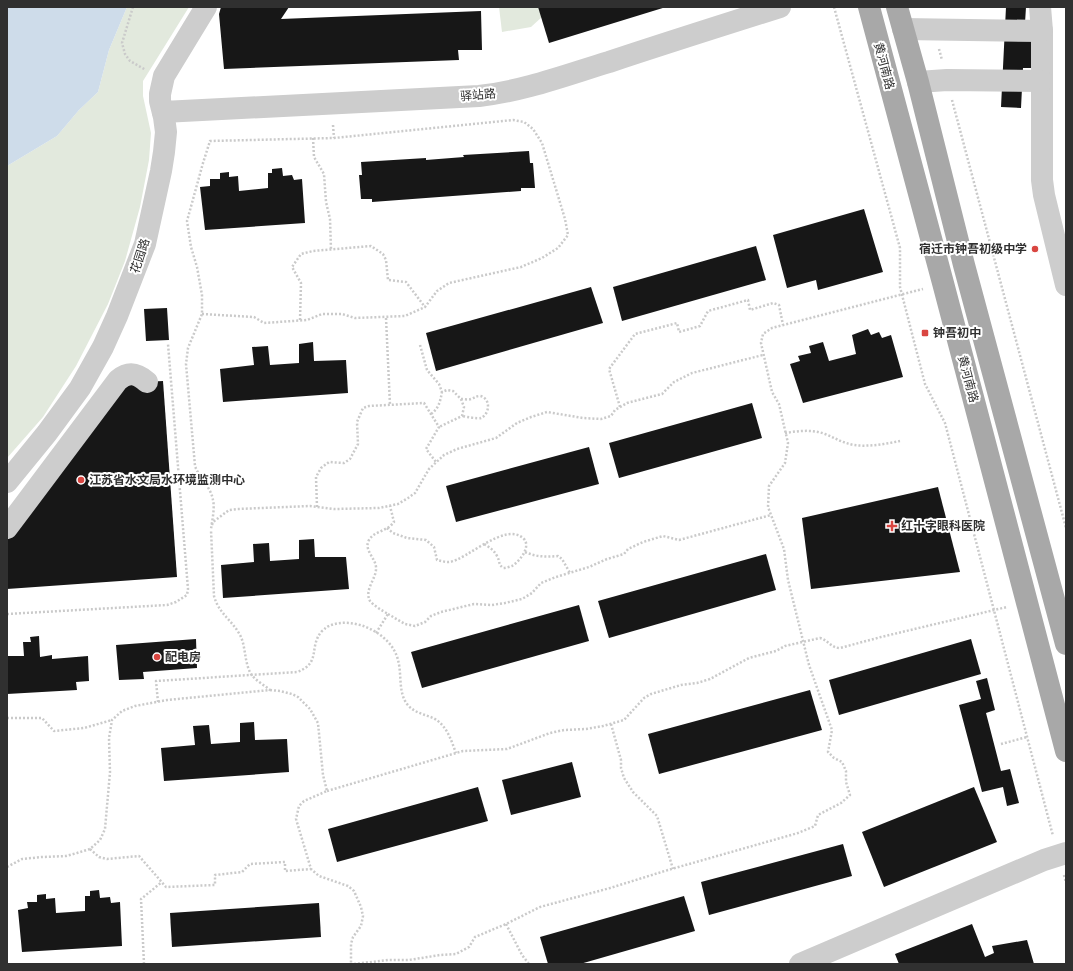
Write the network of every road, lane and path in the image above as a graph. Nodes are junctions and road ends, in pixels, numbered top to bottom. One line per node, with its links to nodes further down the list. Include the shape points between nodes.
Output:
1 (133, 7): 11 (path, via 122,43 125,54 130,61)
2 (206, 7): 11 (street, 花园路)
3 (780, 7): 15 (street, 驿站路, via 566,75 497,94)
4 (834, 7): 20 (path, via 900,248 900,287)
5 (868, 7): 18 (main road, 黄河南路)
6 (897, 7): 9 (main road)
7 (1040, 7): 10 (street)
8 (933, 28): 9 (street); 10 (street); 12 (path)
9 (903, 29): 14 (main road)
10 (1042, 30): 13 (street)
11 (162, 80): 15 (street, 花园路, via 160,94)
12 (947, 80): 13 (street); 14 (street); 51 (path)
13 (1042, 81): 19 (street, via 1042,180)
14 (918, 82): 62 (main road)
15 (163, 112): 41 (street, 花园路, via 166,132 164,152 145,244 129,287 103,347 80,388)
16 (313, 138): 17 (path, via 314,157 324,174); 21 (path, via 513,120 524,122 533,129 542,143 568,235 558,248 521,267 449,283 437,291); 22 (path, via 210,141 187,222 202,294)
17 (332, 250): 21 (path, via 371,246 383,254 388,280 406,282); 24 (path, via 301,254 292,267 301,283)
18 (943, 283): 20 (path); 56 (main road, 黄河南路)
19 (1066, 285)
20 (903, 295): 25 (path); 57 (path, via 925,384 945,423)
21 (425, 307): 23 (path, via 405,316)
22 (202, 314): 24 (path, via 254,317 264,323); 52 (path, via 188,348 186,364 195,466 214,501)
23 (386, 318): 24 (path, via 322,314); 32 (path)
24 (300, 320)
25 (783, 325): 28 (path, via 763,334); 33 (path, via 779,305 773,303 750,310 748,300 708,311 700,326 679,332 676,323 635,334 609,369)
26 (168, 344): 39 (path)
27 (420, 345): 30 (path, via 427,370 439,384)
28 (763, 355): 33 (path, via 692,373 674,382 662,394); 37 (path, via 772,392 779,404)
29 (147, 382): 43 (street, via 141,376 132,374 118,380)
30 (442, 392): 31 (path, via 454,391); 34 (path, via 440,404)
31 (461, 399): 35 (path, via 464,407); 35 (path, via 480,396 486,398 488,403 486,415 482,418)
32 (390, 405): 34 (path, via 424,403); 47 (path, via 363,408 357,422 358,444 350,459 344,463 329,462 321,468 316,477)
33 (620, 407): 42 (path, via 611,416 601,419 547,412 517,423 496,438 457,449 444,455)
34 (431, 414): 36 (path)
35 (462, 416): 36 (path)
36 (439, 427): 42 (path, via 426,448)
37 (785, 433): 38 (path, via 817,431 853,445 889,444); 48 (path, via 788,443 786,463 769,486 768,507)
38 (900, 441)
39 (176, 446): 40 (path); 58 (path, via 187,595 167,605)
40 (172, 448)
41 (27, 457): 43 (street); 44 (street, 花园路)
42 (437, 462): 46 (path, via 429,469 415,493)
43 (48, 473): 45 (street)
44 (7, 482): 45 (street)
45 (30, 497): 49 (street)
46 (390, 506): 47 (path, via 334,509); 50 (path, via 394,522)
47 (317, 507): 52 (path, via 228,510 213,522)
48 (771, 515): 55 (path, via 679,540 663,536 643,542 628,549 624,554); 61 (path, via 784,549 788,580)
49 (7, 528)
50 (387, 528): 53 (path, via 407,538 430,542 437,560 443,562 459,559); 59 (path, via 377,532 369,540 368,549 376,564 376,571 368,593 371,602)
51 (1066, 528)
52 (211, 529): 63 (path, via 214,596 224,616 241,636)
53 (484, 544): 54 (path, via 513,534 525,540); 54 (path, via 497,555 499,565 503,568 512,566)
54 (525, 552): 55 (path, via 534,556 558,556)
55 (570, 573): 59 (path, via 541,584 522,598 492,605 474,604 441,612 415,626 405,624)
56 (1028, 603): 57 (path); 71 (main road, 黄河南路)
57 (994, 610): 61 (path, via 840,648 835,648 823,638); 69 (path)
58 (7, 614)
59 (388, 614): 60 (path)
60 (376, 633): 63 (path, via 359,624 338,623 328,626 315,642 311,663 305,669 296,672); 72 (path, via 394,649 406,703 440,723 448,733)
61 (803, 642): 68 (path, via 749,658 710,679 651,694 624,720); 78 (path, via 832,730 828,752 842,762 850,795 841,803 818,815 815,826)
62 (1066, 644)
63 (252, 674): 64 (path); 65 (path, via 156,681)
64 (270, 690): 65 (path); 73 (path, via 292,694 298,698 310,709 318,723)
65 (158, 702): 67 (path, via 122,711)
66 (7, 718): 67 (path, via 42,718 54,731 84,728)
67 (112, 720): 74 (path, via 105,829 100,840)
68 (611, 724): 72 (path, via 550,733 507,749); 78 (path, via 624,778 633,792 657,816)
69 (1027, 737): 70 (path); 75 (path)
70 (1001, 744)
71 (1066, 751)
72 (456, 753): 73 (path)
73 (327, 791): 77 (path, via 304,801 297,812 297,826)
74 (90, 849): 76 (path, via 66,856 22,859); 79 (path, via 99,857 107,859 139,856)
75 (1062, 854): 80 (path); 86 (street)
76 (7, 867)
77 (311, 869): 79 (path, via 285,871 285,862 250,864 242,872 215,875 215,884 166,887); 83 (path, via 319,876 348,886 357,896 363,916 362,926 351,944)
78 (673, 869): 81 (path, via 540,907)
79 (162, 882): 82 (path, via 142,899)
80 (1066, 883)
81 (506, 924): 84 (path, via 475,937 468,947 456,954); 85 (path)
82 (144, 964)
83 (351, 964)
84 (354, 964)
85 (529, 964)
86 (800, 964)

